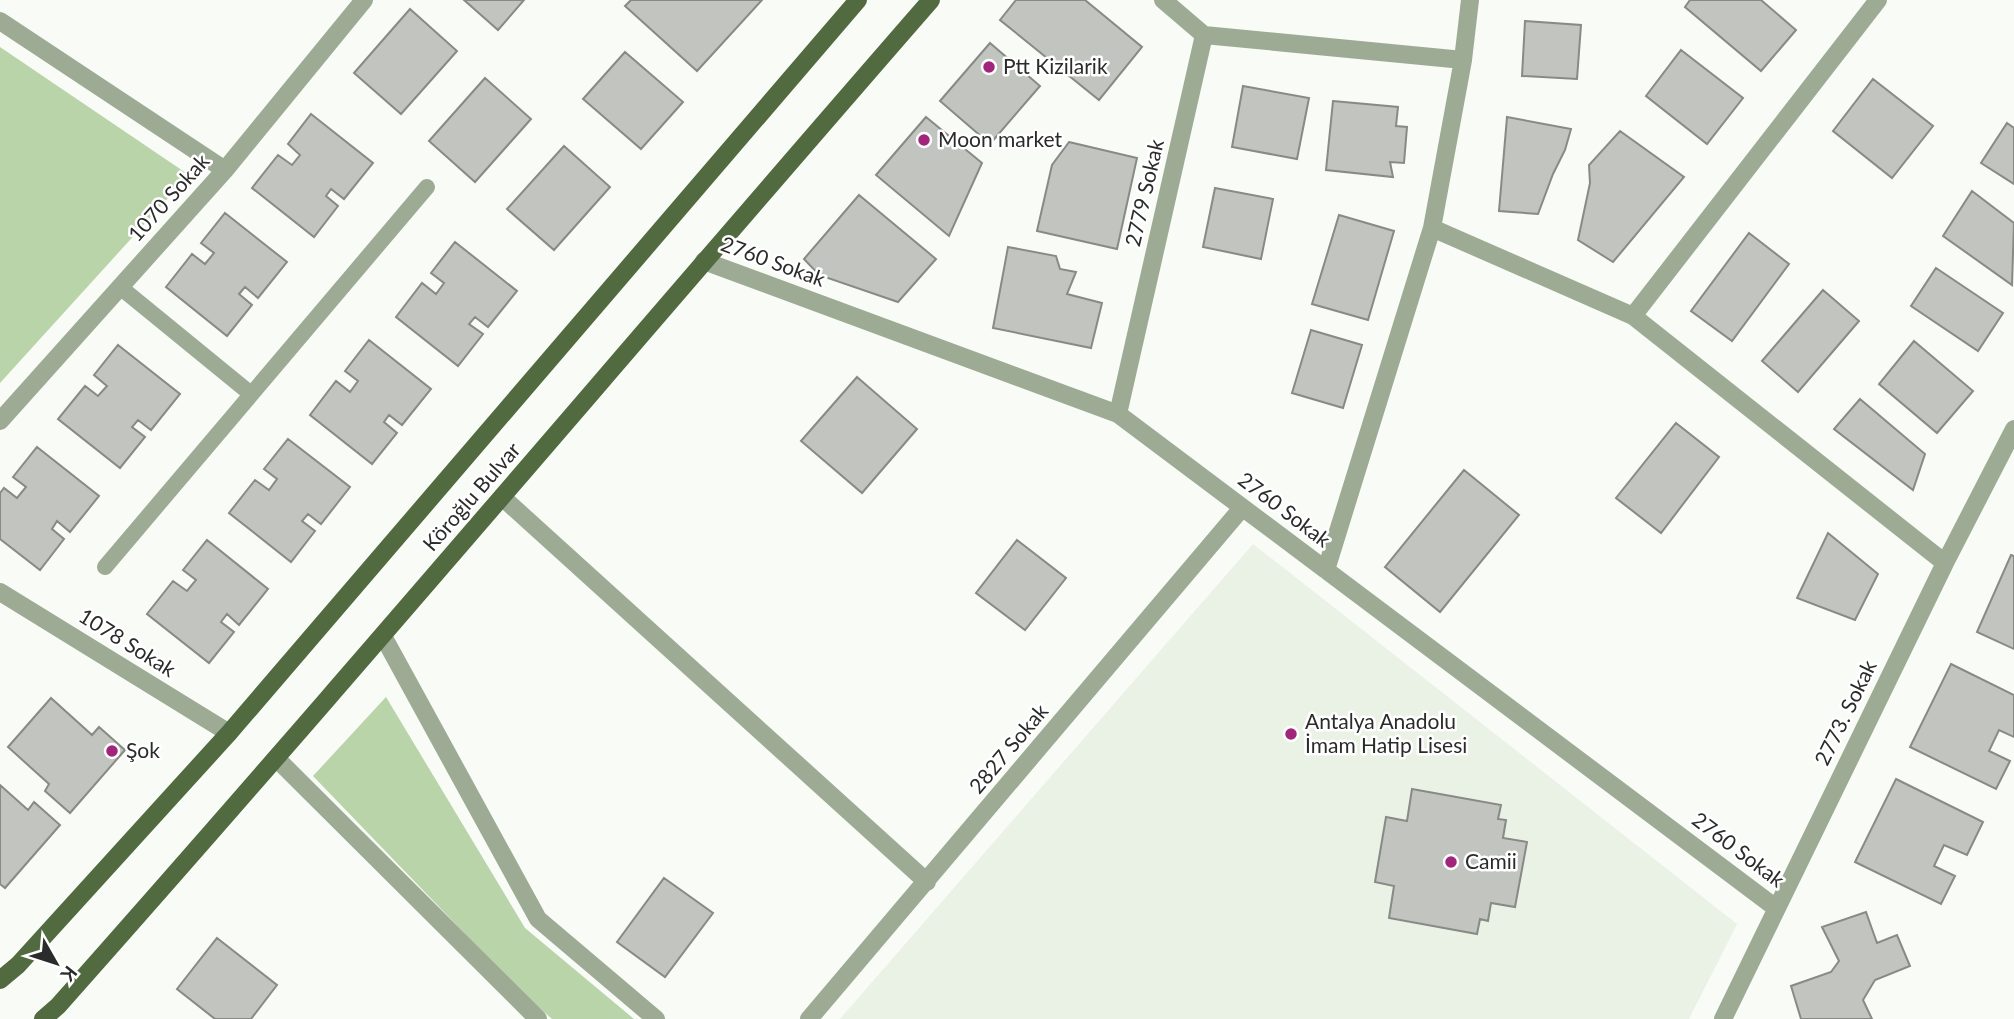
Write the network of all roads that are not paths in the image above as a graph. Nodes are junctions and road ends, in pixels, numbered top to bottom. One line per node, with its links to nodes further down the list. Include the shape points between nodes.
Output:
1 (364, 0): 10 (street, 1070 Sokak)
2 (858, 0): 27 (main road, Köroğlu Bulvar)
3 (931, 0): 13 (main road, Köroğlu Bulvar)
4 (1163, 0): 8 (street)
5 (1470, 0): 9 (street)
6 (1878, 0): 15 (street)
7 (0, 21): 10 (street)
8 (1204, 35): 9 (street); 17 (street, 2779 Sokak)
9 (1463, 60): 12 (street)
10 (225, 170): 14 (street, 1070 Sokak)
11 (427, 187): 16 (lane)
12 (1432, 228): 15 (street); 24 (street)
13 (704, 261): 17 (street, 2760 Sokak); 20 (main road, Köroğlu Bulvar)
14 (120, 287): 16 (lane); 18 (street, 1070 Sokak)
15 (1633, 316): 22 (street)
16 (251, 394): 23 (lane)
17 (1118, 414): 21 (street, 2760 Sokak)
18 (0, 421)
19 (2012, 438): 22 (street, 2773. Sokak)
20 (502, 497): 26 (main road, Köroğlu Bulvar); 29 (street)
21 (1242, 508): 24 (street, 2760 Sokak); 29 (street, 2827 Sokak)
22 (1945, 563): 30 (street, 2773. Sokak)
23 (105, 567)
24 (1326, 570): 30 (street, 2760 Sokak)
25 (0, 592): 27 (street, 1078 Sokak)
26 (383, 636): 28 (main road, Köroğlu Bulvar); 35 (street, via 538,919)
27 (229, 733): 31 (main road, Köroğlu Bulvar)
28 (277, 759): 32 (main road, Köroğlu Bulvar); 34 (street)
29 (927, 881): 36 (street, 2827 Sokak)
30 (1776, 908): 37 (street, 2773. Sokak)
31 (0, 980)
32 (62, 1013): 33 (main road, Köroğlu Bulvar)
33 (43, 1019)
34 (538, 1019)
35 (656, 1019)
36 (809, 1019)
37 (1723, 1019)

